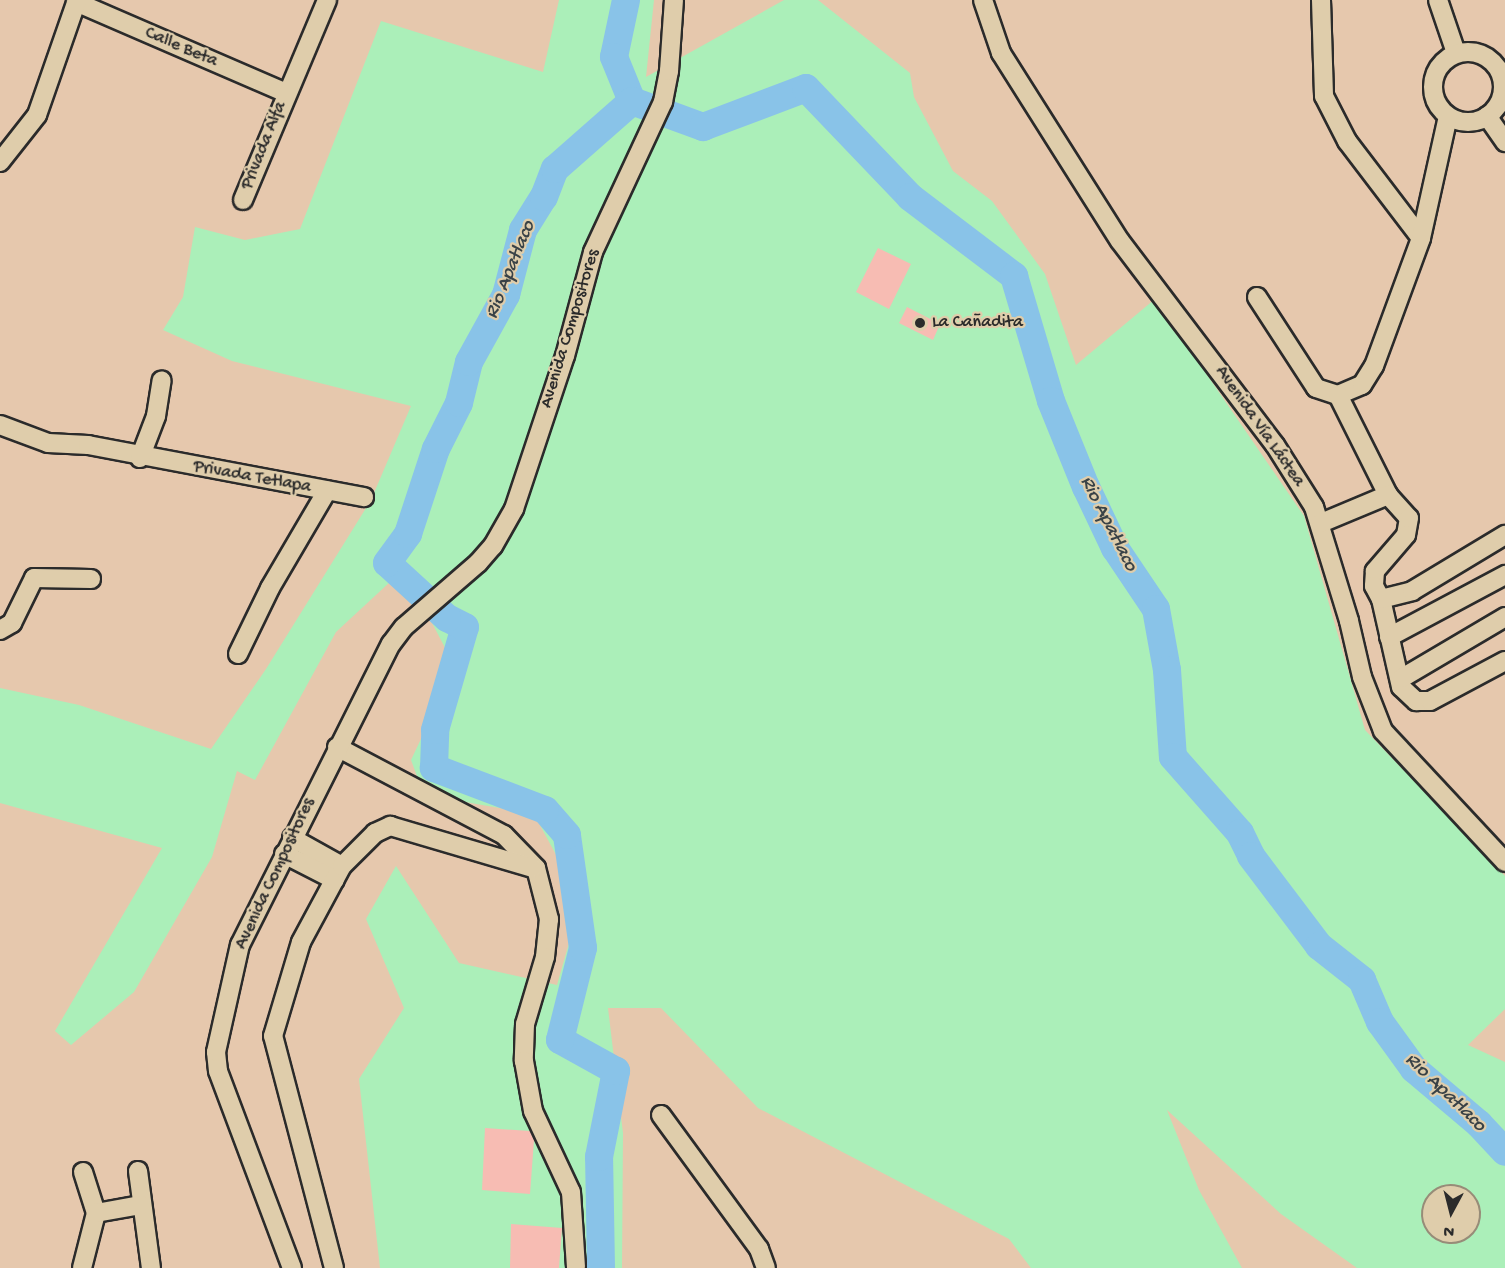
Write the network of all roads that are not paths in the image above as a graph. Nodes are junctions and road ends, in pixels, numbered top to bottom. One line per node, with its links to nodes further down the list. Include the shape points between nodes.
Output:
1 (327, 0): 9 (street, Privada Alfa)
2 (674, 0): 35 (street, Avenida Compositores, via 663,102 593,252 565,356 514,508 493,546 404,627 391,644)
3 (983, 0): 24 (street, Avenida Vía Láctea, via 1001,53 1114,231 1275,445)
4 (1321, 0): 15 (street, via 1324,96 1347,141)
5 (1438, 0): 7 (street)
6 (76, 1): 9 (street, Calle Beta); 13 (street, via 37,115)
7 (1456, 53): 8 (street, via 1477,52); 10 (street, via 1438,66 1434,77 1434,99)
8 (1500, 61): 11 (street, via 1502,98)
9 (286, 93): 14 (street, Privada Alfa)
10 (1448, 116): 11 (street, via 1467,122); 15 (street)
11 (1487, 116): 12 (street)
12 (1505, 142)
13 (0, 162)
14 (243, 200)
15 (1421, 238): 18 (street, via 1374,366 1362,385)
16 (1257, 297): 18 (street, via 1316,388)
17 (162, 380): 20 (street, via 156,416)
18 (1338, 394): 22 (street)
19 (0, 425): 20 (street, Privada Tetlapa, via 48,443 88,445)
20 (140, 458): 21 (street, Privada Tetlapa)
21 (327, 491): 23 (street, Privada Tetlapa); 32 (street, via 270,588)
22 (1388, 495): 24 (street); 28 (street, via 1409,518 1406,535 1375,571 1374,586)
23 (364, 497)
24 (1320, 523): 37 (street, Avenida Vía Láctea, via 1378,722 1395,747)
25 (1505, 536): 28 (street, via 1412,591)
26 (1505, 575): 31 (street)
27 (91, 579): 30 (street, via 34,578 12,623)
28 (1381, 599): 31 (street)
29 (1505, 617): 34 (street)
30 (0, 630)
31 (1389, 637): 34 (street)
32 (238, 654)
33 (1505, 661): 34 (street, via 1430,701 1416,701 1401,687)
34 (1402, 678)
35 (337, 747): 36 (street, Avenida Compositores); 38 (street, via 504,836)
36 (288, 846): 39 (street); 48 (street, Avenida Compositores, via 240,945 216,1052 224,1090)
37 (1505, 862)
38 (536, 868): 39 (street, via 390,826 375,833); 45 (street, via 549,919 545,957 525,1024 524,1061 533,1111 571,1192)
39 (338, 873): 49 (street, via 301,942 273,1036)
40 (661, 1115): 50 (street, via 759,1250)
41 (138, 1171): 43 (street)
42 (82, 1172): 44 (street)
43 (141, 1204): 44 (street); 47 (street)
44 (96, 1213): 46 (street)
45 (576, 1267)
46 (82, 1268)
47 (151, 1268)
48 (292, 1268)
49 (334, 1268)
50 (766, 1268)

